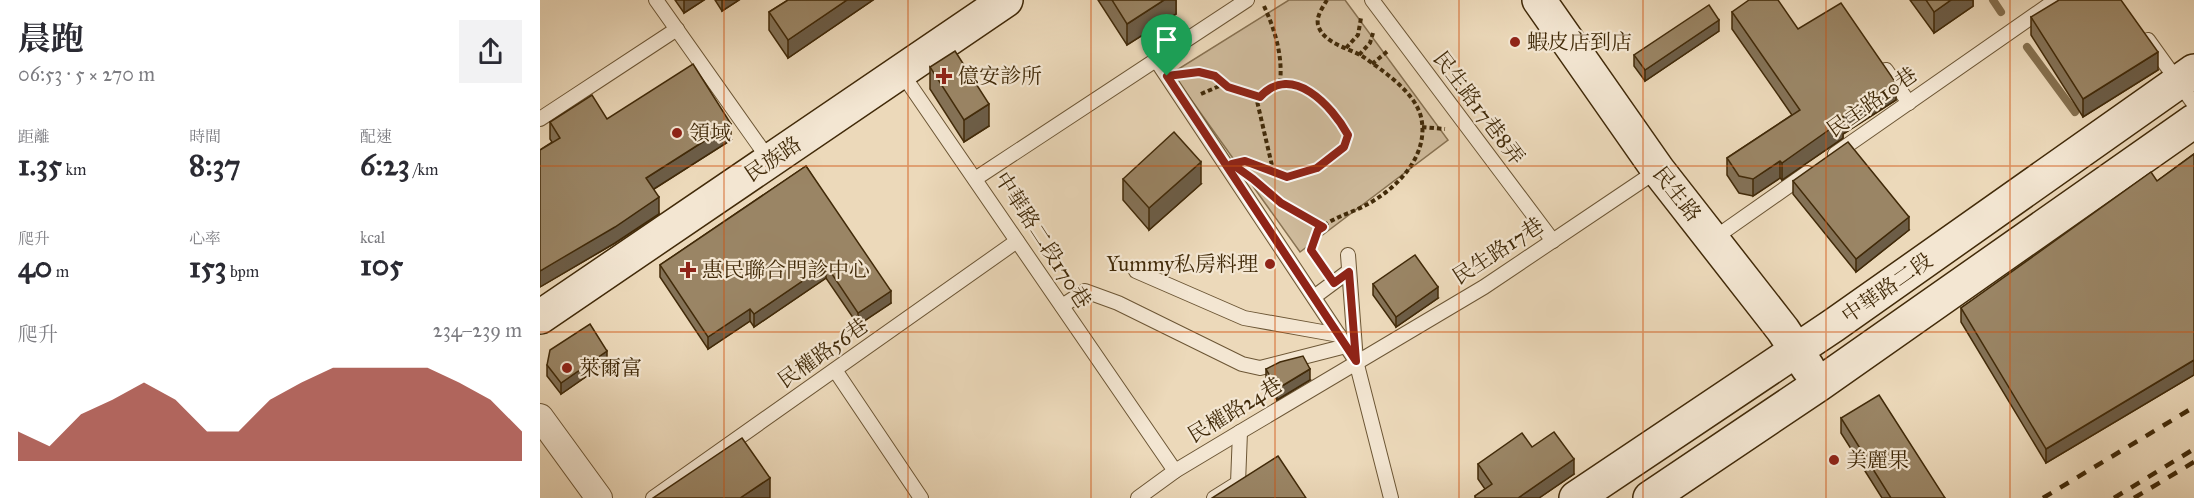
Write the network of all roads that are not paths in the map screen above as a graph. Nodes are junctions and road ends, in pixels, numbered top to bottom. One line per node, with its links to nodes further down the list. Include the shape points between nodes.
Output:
1 (656, 0): 8 (lane)
2 (1006, 0): 11 (street, 民族路)
3 (1247, 0): 10 (lane, 中華路二段170巷)
4 (1372, 0): 21 (lane, 民生路17巷8弄)
5 (1539, 0): 17 (street, 民生路)
6 (2056, 0): 13 (lane, 民主路10巷)
7 (2138, 26): 12 (lane)
8 (677, 29): 14 (lane); 16 (lane)
9 (1876, 56): 13 (lane)
10 (1156, 60): 18 (lane, 中華路二段170巷); 25 (lane)
11 (901, 72): 16 (street, 民族路); 18 (lane)
12 (2189, 86): 29 (street, 中華路二段)
13 (1908, 103): 19 (lane, 民主路10巷)
14 (540, 119)
15 (2194, 121): 32 (street, 中華路二段)
16 (770, 161): 27 (street, 民族路)
17 (1658, 170): 19 (street, 民生路); 21 (lane, 民生路17巷)
18 (975, 179): 20 (lane, 中華路二段170巷)
19 (1713, 239): 29 (street, 民生路)
20 (1017, 241): 26 (lane, 中華路二段170巷); 31 (lane, 民權路56巷)
21 (1553, 241): 30 (lane, 民生路17巷, via 1484,287)
22 (1348, 255): 24 (lane)
23 (1136, 272): 28 (lane, via 1244,318)
24 (1349, 272): 25 (lane); 30 (lane)
25 (1314, 297): 28 (lane)
26 (1062, 306): 28 (lane, via 1084,291 1118,303 1242,364 1260,368); 35 (lane, 中華路二段170巷)
27 (540, 317)
28 (1343, 341): 30 (lane)
29 (1798, 350): 32 (street, 民生路); 42 (street, 中華路二段)
30 (1356, 361): 34 (lane, 民權路24巷); 41 (lane)
31 (835, 370): 37 (lane, 民權路56巷); 38 (lane)
32 (1818, 385): 43 (street, 中華路二段)
33 (540, 417): 36 (street)
34 (1240, 432): 35 (lane, 民權路24巷); 40 (lane, via 1238,483)
35 (1175, 471): 39 (lane, 民權路24巷)
36 (599, 498)
37 (653, 498)
38 (921, 498)
39 (1138, 498)
40 (1214, 498)
41 (1391, 498)
42 (1576, 498)
43 (1650, 498)

